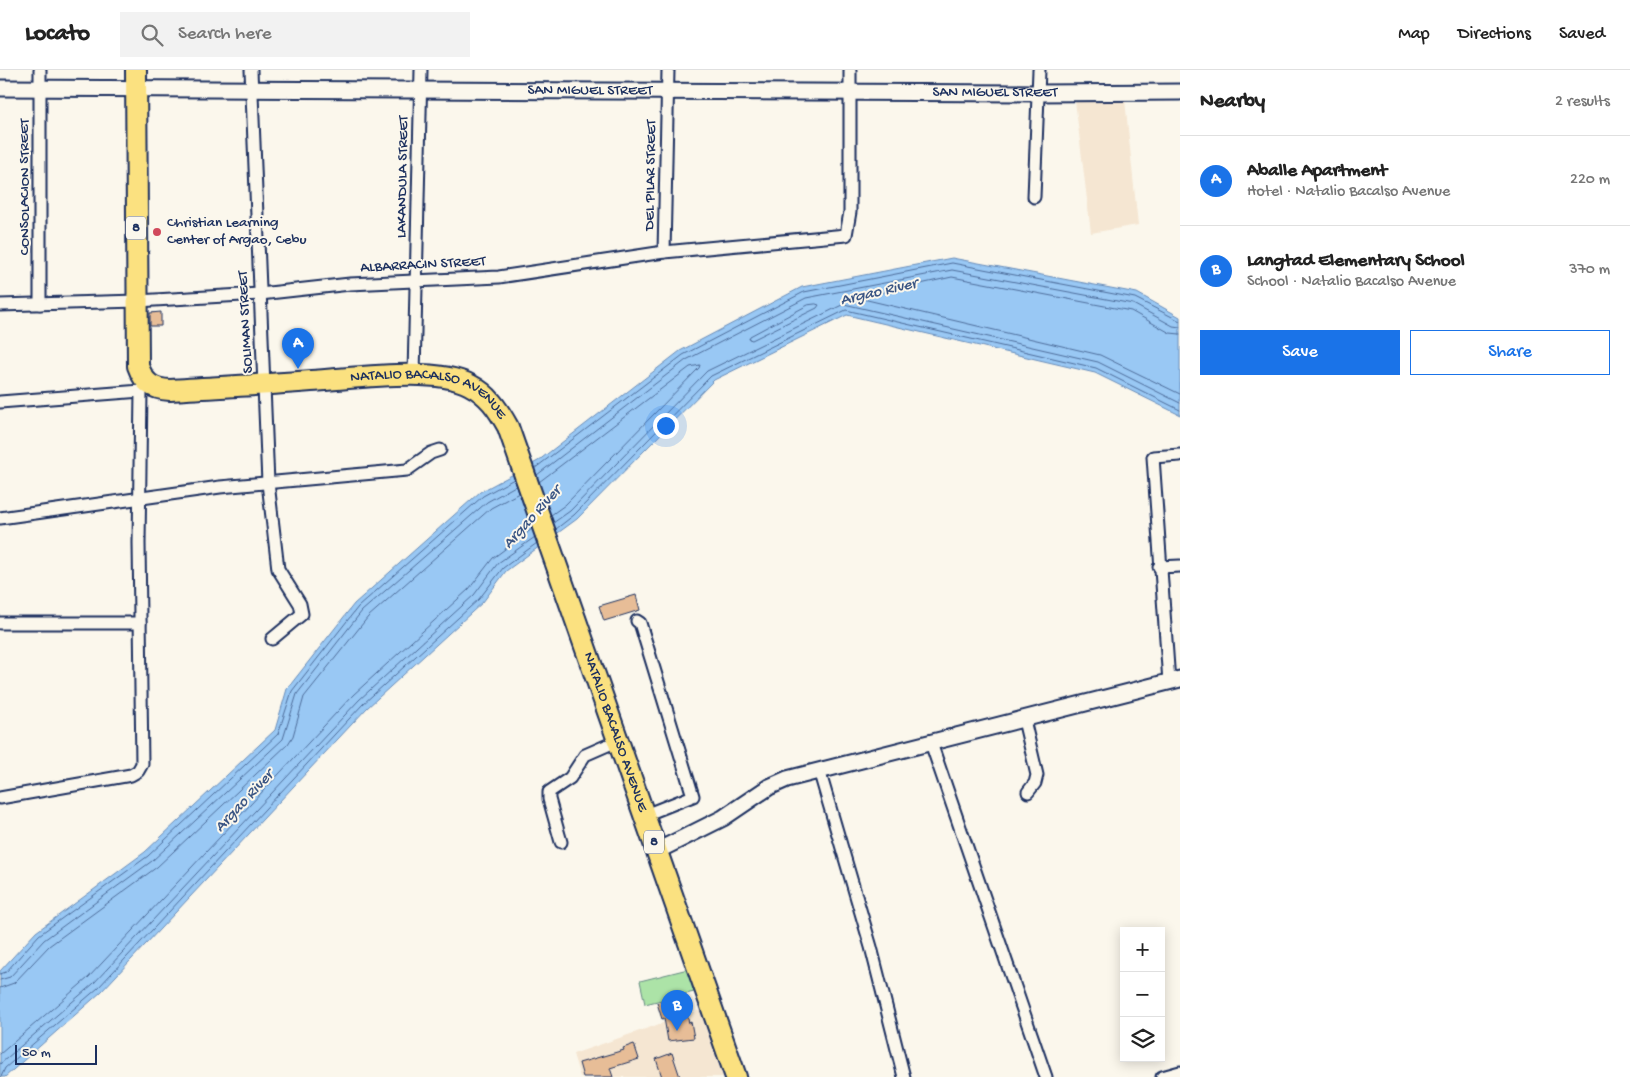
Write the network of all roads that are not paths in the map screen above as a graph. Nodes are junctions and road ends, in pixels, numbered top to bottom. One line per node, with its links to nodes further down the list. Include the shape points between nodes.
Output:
1 (40, 70): 8 (street, CONSOLACION STREET)
2 (251, 70): 10 (street, SOLIMAN STREET)
3 (421, 70): 11 (street, LAKANDULA STREET)
4 (668, 70): 12 (street, DEL PILAR STREET)
5 (850, 70): 13 (street)
6 (1039, 70): 15 (street)
7 (136, 79): 8 (main road, SAN MIGUEL STREET); 10 (main road, SAN MIGUEL STREET); 20 (highway, 8)
8 (40, 87): 9 (main road, SAN MIGUEL STREET); 21 (street, CONSOLACION STREET)
9 (0, 88)
10 (252, 89): 11 (main road, SAN MIGUEL STREET); 19 (street, SOLIMAN STREET)
11 (420, 91): 12 (main road, SAN MIGUEL STREET); 18 (street, LAKANDULA STREET)
12 (668, 91): 13 (main road, SAN MIGUEL STREET); 17 (street, DEL PILAR STREET)
13 (849, 91): 15 (main road, SAN MIGUEL STREET); 17 (street, ALBARRACIN STREET, via 850,212 846,235)
14 (1180, 92): 15 (main road, SAN MIGUEL STREET)
15 (1038, 93): 16 (street)
16 (1034, 197)
17 (664, 252): 18 (street, ALBARRACIN STREET, via 499,276)
18 (416, 280): 19 (street, ALBARRACIN STREET); 23 (street, LAKANDULA STREET)
19 (260, 294): 20 (street, ALBARRACIN STREET); 24 (street, SOLIMAN STREET)
20 (137, 301): 21 (street, ALBARRACIN STREET); 25 (highway, 8, via 138,366)
21 (40, 304): 22 (street, ALBARRACIN STREET)
22 (0, 305)
23 (414, 376): 24 (highway, NATALIO BACALSO AVENUE / 8); 40 (highway, NATALIO BACALSO AVENUE / 8, via 450,378 469,384 484,393 497,407 508,427)
24 (264, 384): 25 (highway, NATALIO BACALSO AVENUE / 8, via 170,390); 29 (street, SOLIMAN STREET)
25 (144, 387): 26 (street); 30 (street)
26 (0, 402)
27 (440, 450): 29 (street, via 408,470)
28 (1180, 456): 33 (street, via 1153,457)
29 (268, 483): 30 (street); 37 (street, SOLIMAN STREET, via 278,569 300,604 302,614)
30 (139, 497): 31 (street, via 125,502); 36 (street)
31 (0, 518)
32 (1180, 566): 33 (street)
33 (1159, 567): 38 (street)
34 (637, 621): 45 (street, via 693,796)
35 (0, 623): 36 (street)
36 (140, 623): 44 (street, via 142,764 138,771 131,775)
37 (272, 639)
38 (1174, 681): 39 (main road)
39 (1024, 720): 41 (main road); 43 (street, via 1036,774 1035,783)
40 (618, 741): 45 (highway, NATALIO BACALSO AVENUE / 8); 46 (street, via 585,755 570,778 549,792)
41 (931, 743): 42 (main road); 51 (street)
42 (819, 770): 47 (main road, via 769,787 723,818); 50 (street, via 871,947)
43 (1028, 792)
44 (0, 798)
45 (645, 815): 47 (highway, NATALIO BACALSO AVENUE / 8)
46 (561, 842)
47 (657, 851): 49 (highway, NATALIO BACALSO AVENUE / 8)
48 (1180, 1072): 52 (street)
49 (736, 1077)
50 (904, 1077)
51 (1046, 1077)
52 (1162, 1077)

